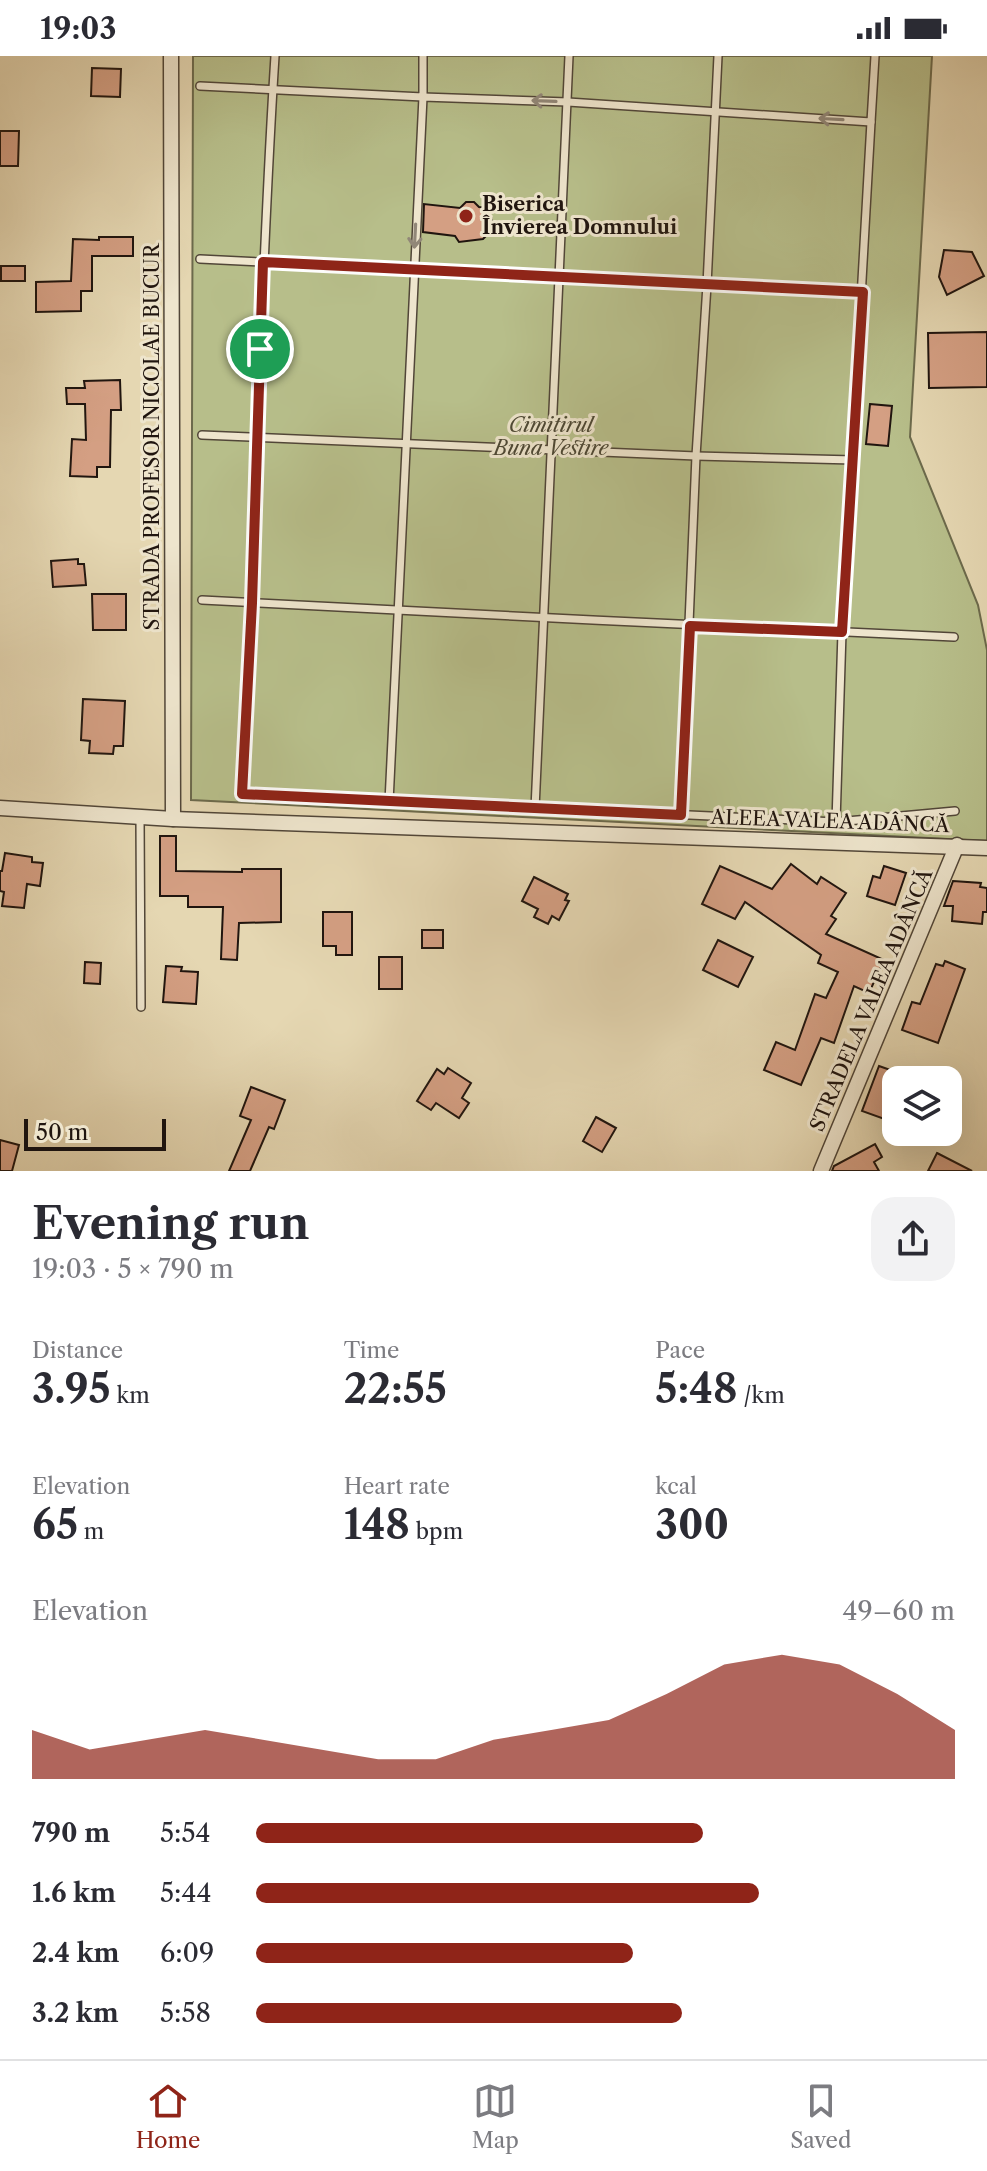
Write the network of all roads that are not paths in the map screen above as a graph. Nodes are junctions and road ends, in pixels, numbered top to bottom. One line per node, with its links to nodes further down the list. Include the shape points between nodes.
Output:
1 (171, 56): 38 (street, STRADA PROFESOR NICOLAE BUCUR)
2 (275, 56): 8 (lane)
3 (423, 56): 9 (lane)
4 (569, 56): 10 (lane)
5 (718, 56): 11 (lane)
6 (875, 56): 12 (lane)
7 (200, 86): 8 (lane)
8 (273, 91): 9 (lane); 14 (lane)
9 (423, 97): 10 (lane, one-way to 9); 15 (lane, one-way to 15)
10 (568, 102): 11 (lane); 16 (lane)
11 (715, 112): 12 (lane, one-way to 11); 17 (lane)
12 (871, 122): 18 (lane)
13 (200, 259): 14 (lane)
14 (263, 262): 15 (lane); 20 (lane)
15 (413, 270): 16 (lane); 21 (lane)
16 (560, 276): 17 (lane); 22 (lane)
17 (707, 285): 18 (lane); 23 (lane)
18 (863, 292): 24 (lane)
19 (202, 435): 20 (lane)
20 (258, 435): 21 (lane); 26 (lane)
21 (408, 443): 22 (lane); 27 (lane)
22 (553, 449): 23 (lane); 28 (lane)
23 (696, 456): 24 (lane); 29 (lane)
24 (854, 460): 30 (lane)
25 (202, 600): 26 (lane)
26 (252, 603): 27 (lane); 32 (lane, via 242,794)
27 (400, 608): 28 (lane); 32 (lane)
28 (544, 619): 29 (lane); 34 (lane)
29 (690, 626): 30 (lane); 36 (lane)
30 (842, 632): 31 (lane); 39 (lane)
31 (954, 637)
32 (389, 802): 34 (lane)
33 (0, 808): 37 (street, ALEEA VALEA ADÂNCĂ)
34 (535, 809): 36 (lane)
35 (955, 811): 39 (lane)
36 (681, 815): 39 (lane)
37 (140, 817): 38 (street, ALEEA VALEA ADÂNCĂ); 42 (lane)
38 (173, 819): 40 (street, ALEEA VALEA ADÂNCĂ)
39 (836, 822)
40 (957, 845): 41 (street, ALEEA VALEA ADÂNCĂ); 43 (street, STRADELA VALEA ADÂNCĂ)
41 (987, 848)
42 (141, 1007)
43 (821, 1171)

